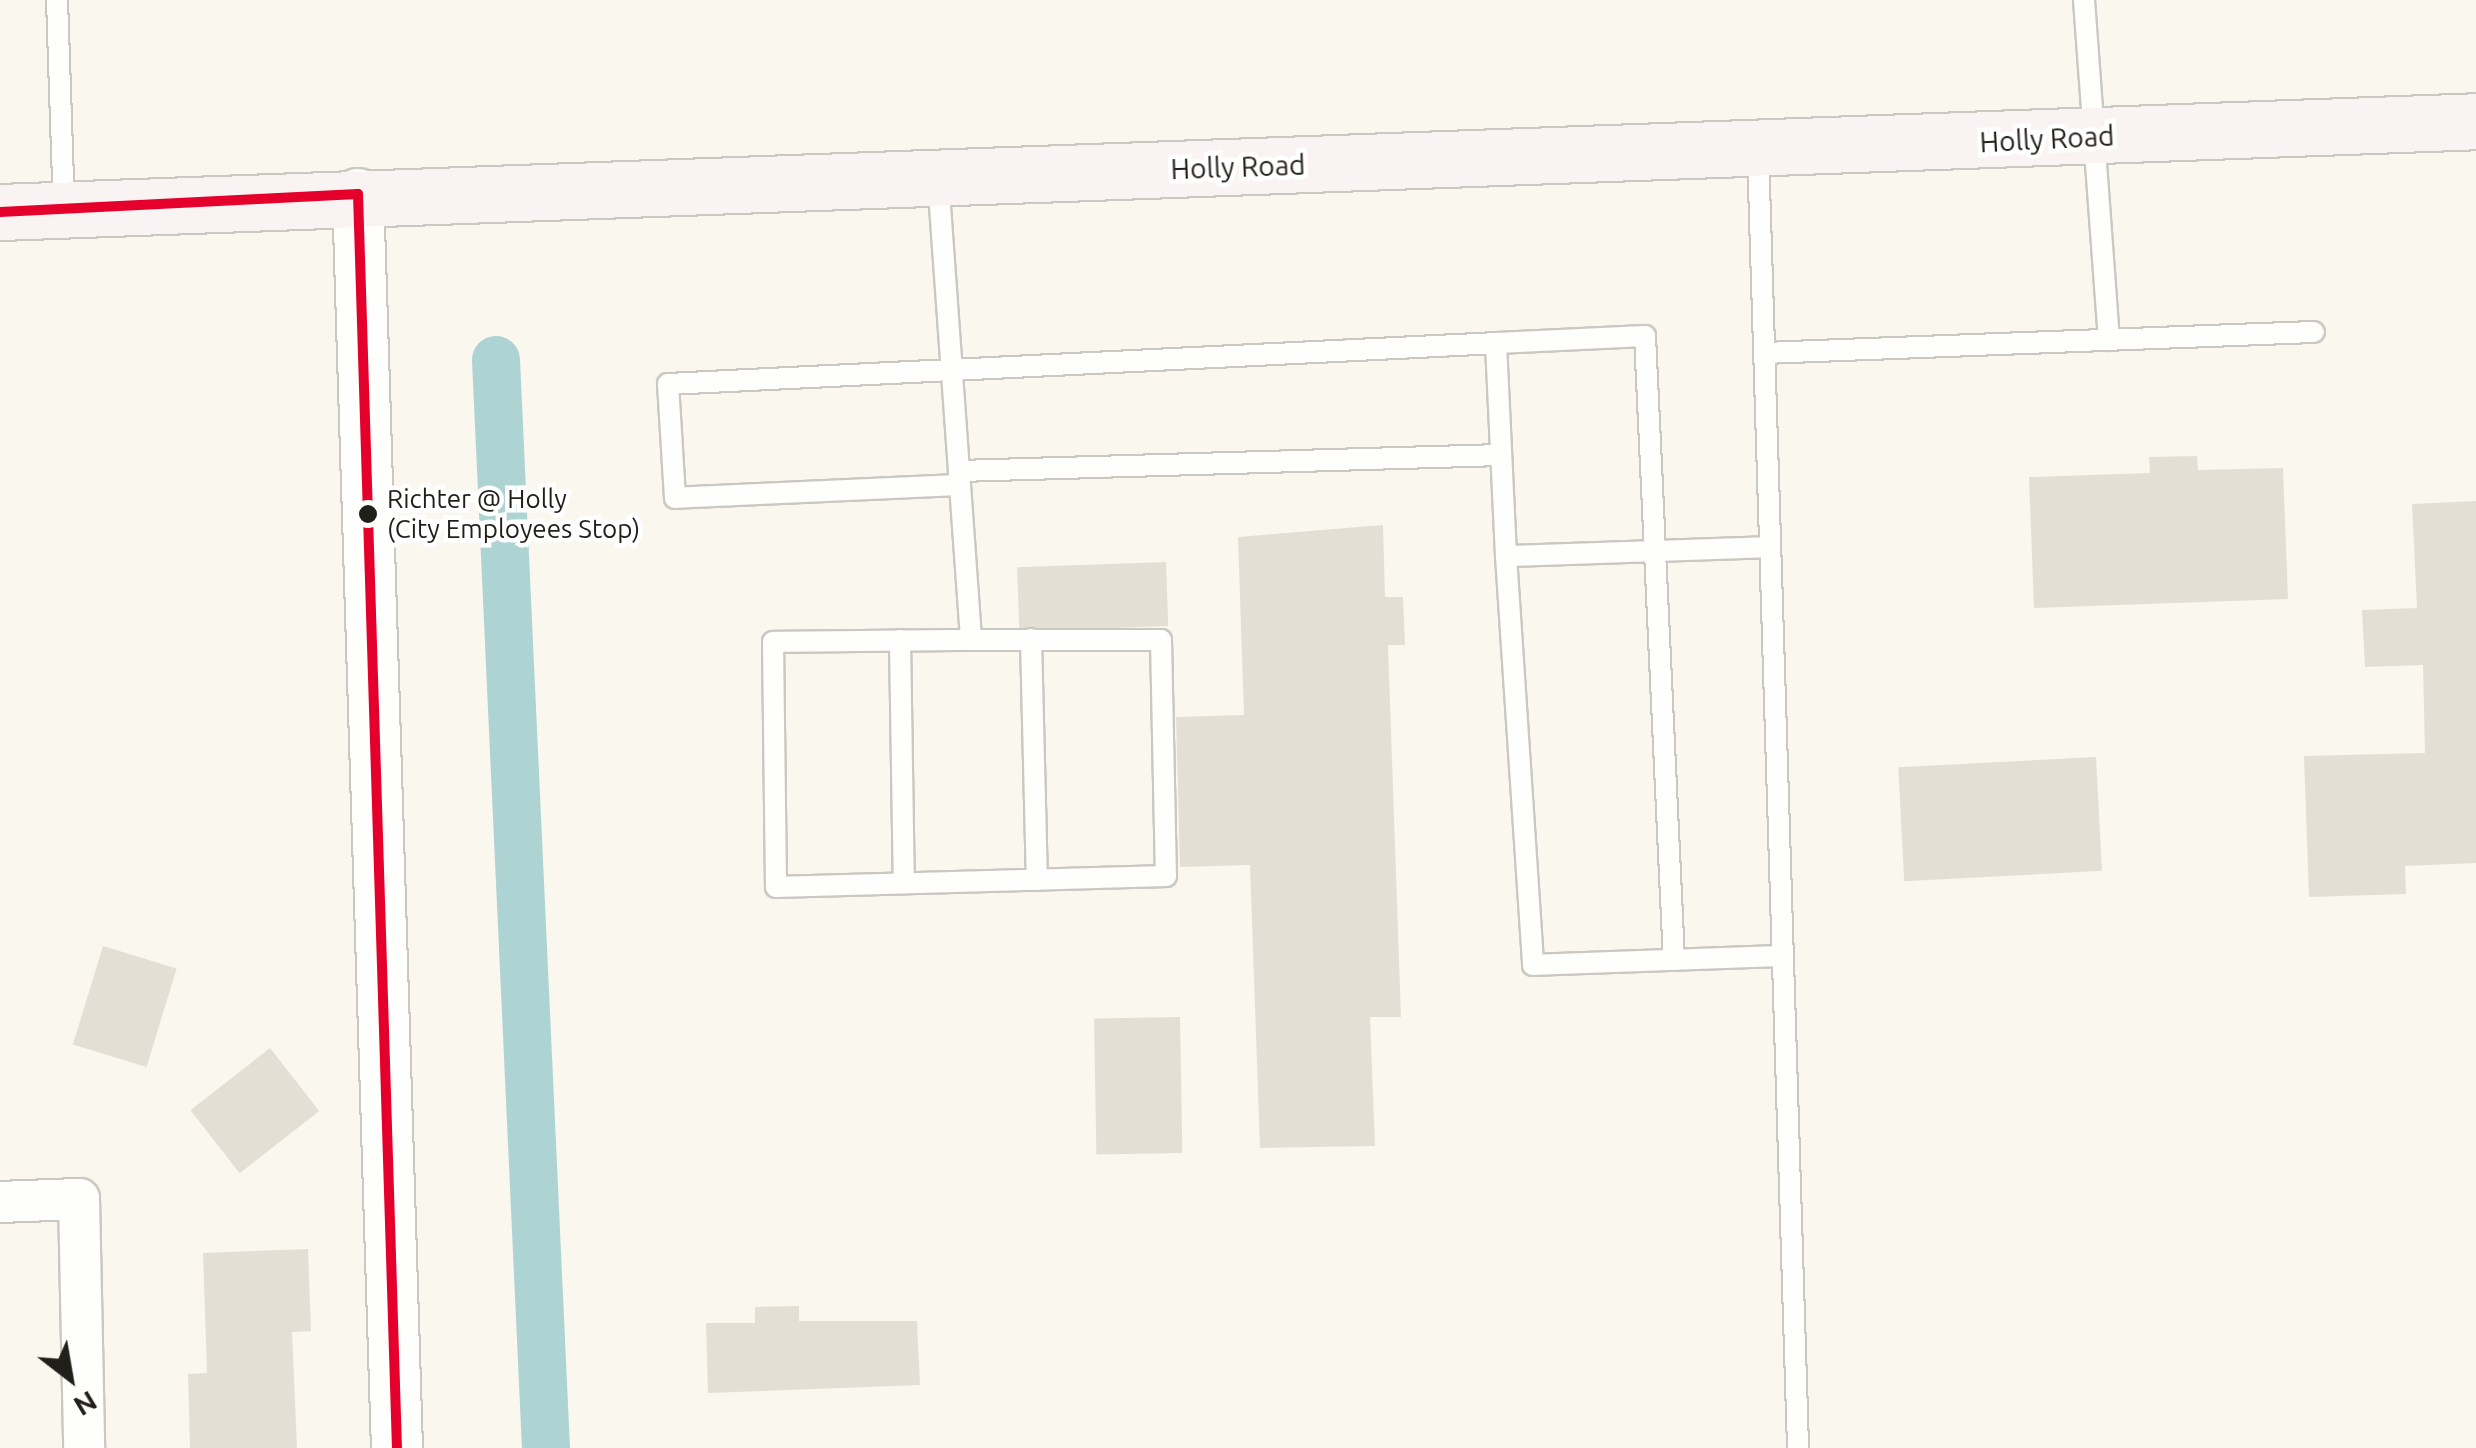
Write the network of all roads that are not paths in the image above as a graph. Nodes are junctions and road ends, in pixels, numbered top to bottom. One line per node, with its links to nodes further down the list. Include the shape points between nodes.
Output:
1 (57, 0): 8 (lane)
2 (2084, 0): 4 (lane)
3 (2476, 121): 4 (main road, Holly Road)
4 (2094, 135): 5 (main road, Holly Road); 11 (lane)
5 (1758, 152): 6 (main road, Holly Road); 13 (lane)
6 (938, 176): 7 (main road, Holly Road); 14 (lane)
7 (358, 194): 8 (main road, Holly Road); 29 (street)
8 (64, 210): 9 (main road, Holly Road)
9 (0, 212)
10 (2314, 332): 11 (lane)
11 (2109, 340): 13 (lane)
12 (1496, 343): 14 (lane); 15 (lane); 18 (lane, via 1645,336)
13 (1764, 353): 17 (lane)
14 (950, 365): 16 (lane); 16 (lane, via 668,384 675,498)
15 (1501, 455): 16 (lane); 19 (lane)
16 (959, 478): 21 (lane)
17 (1770, 548): 18 (lane); 25 (lane)
18 (1656, 551): 19 (lane); 26 (lane)
19 (1506, 556): 26 (lane, via 1533,965)
20 (900, 640): 21 (lane); 24 (lane); 24 (lane, via 773,642 776,887)
21 (971, 640): 22 (lane)
22 (1031, 640): 23 (lane); 23 (lane, via 1160,640 1166,837 1166,876)
23 (1036, 880): 24 (lane)
24 (904, 883)
25 (1783, 956): 26 (lane); 30 (lane)
26 (1674, 960)
27 (0, 1202): 28 (street, via 79,1199)
28 (84, 1448)
29 (397, 1448)
30 (1798, 1448)

